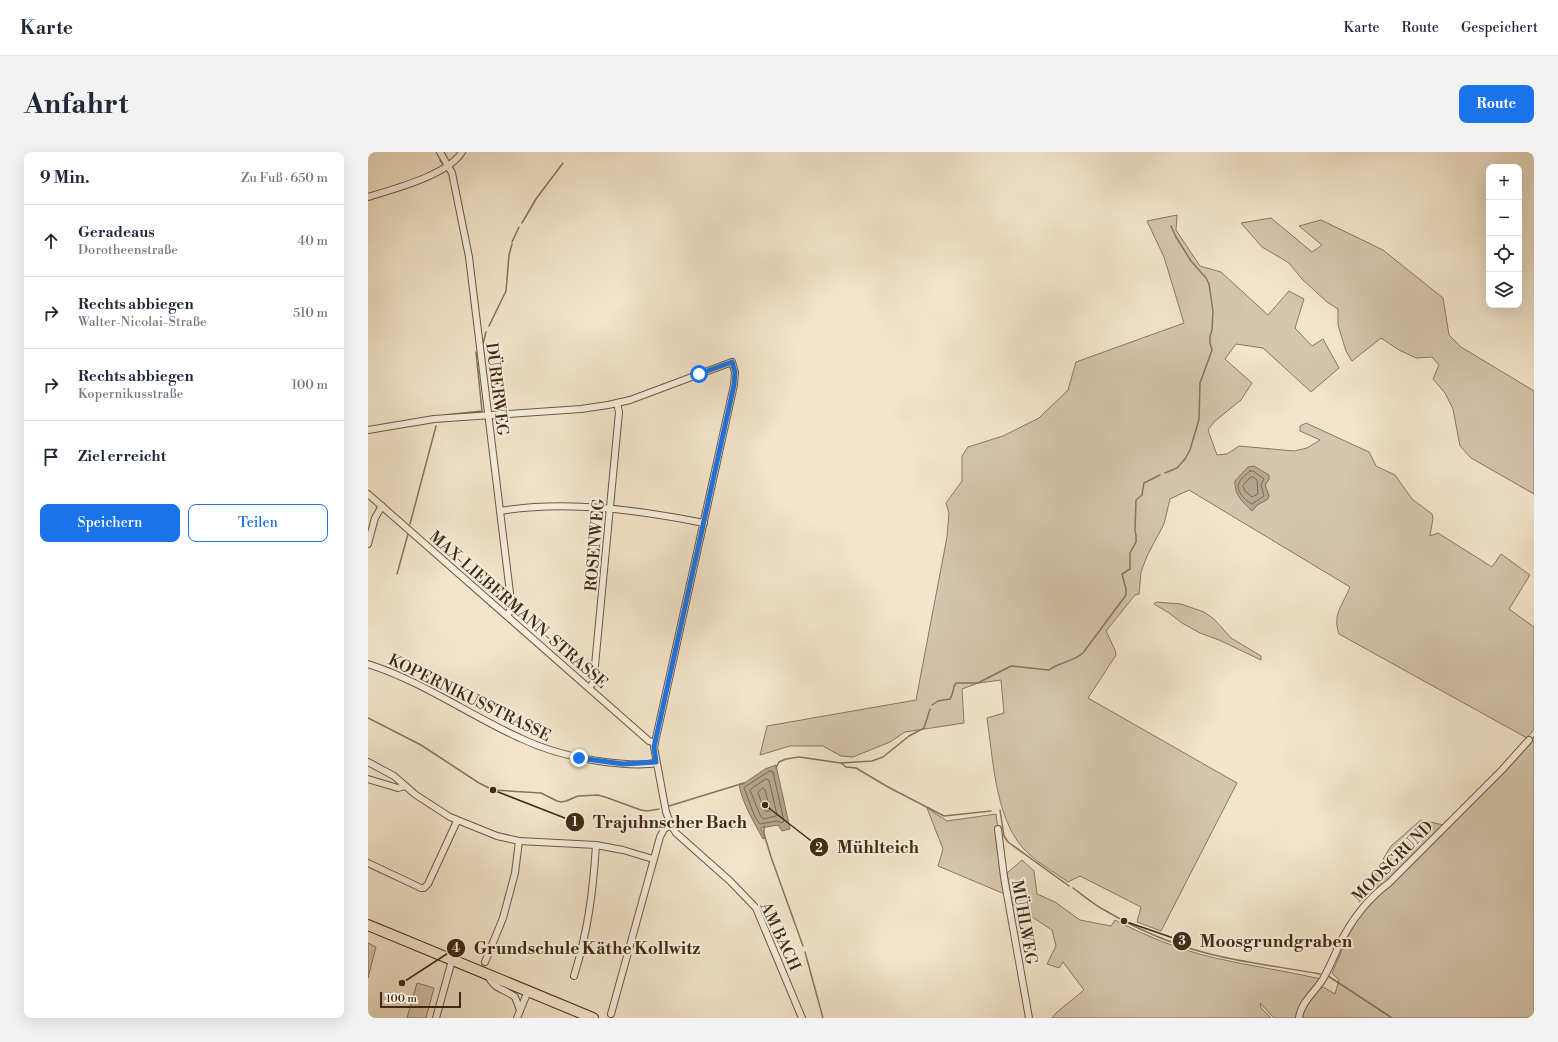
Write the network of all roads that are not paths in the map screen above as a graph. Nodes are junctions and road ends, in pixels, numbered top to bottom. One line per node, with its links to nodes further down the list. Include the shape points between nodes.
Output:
1 (440, 152): 3 (street, DÜRERWEG)
2 (462, 152): 3 (street, via 455,162)
3 (448, 166): 4 (street); 6 (street, DÜRERWEG, via 452,173 468,257)
4 (368, 197)
5 (617, 403): 6 (street, via 581,409); 10 (street, ROSENWEG, via 619,412); 12 (street, via 732,362 735,372 734,385)
6 (488, 415): 7 (street, via 418,421); 11 (street, DÜRERWEG)
7 (368, 430)
8 (368, 494): 9 (street, MAX-LIEBERMANN-STRASSE)
9 (382, 506): 13 (street, via 375,518); 14 (street, MAX-LIEBERMANN-STRASSE)
10 (610, 509): 11 (street, via 570,507); 12 (street); 16 (street, ROSENWEG, via 594,676)
11 (500, 511): 14 (street, DÜRERWEG, via 511,601)
12 (704, 523): 18 (street)
13 (368, 544)
14 (507, 616): 16 (street, MAX-LIEBERMANN-STRASSE)
15 (368, 664): 20 (street, KOPERNIKUSSTRASSE, via 406,678 510,733 554,752 609,763)
16 (589, 688): 18 (street, MAX-LIEBERMANN-STRASSE)
17 (1529, 740): 43 (street, MOOSGRUND, via 1359,912 1323,979 1300,1012)
18 (654, 743): 20 (street)
19 (368, 762): 22 (street, via 394,776)
20 (656, 762): 24 (street)
21 (368, 779): 22 (street, via 398,788)
22 (405, 786): 23 (street)
23 (457, 821): 26 (street); 29 (street, via 424,888)
24 (671, 825): 28 (street, via 664,829); 41 (street, AM BACH, via 681,838 756,908)
25 (998, 829): 42 (street, MÜHLWEG)
26 (519, 841): 27 (street); 32 (street, via 515,874 503,918)
27 (596, 845): 28 (street); 34 (street, via 588,924)
28 (653, 859): 37 (street)
29 (368, 863)
30 (368, 925): 31 (main road)
31 (452, 960): 33 (main road); 38 (street)
32 (485, 962)
33 (488, 975): 35 (main road); 36 (street, via 497,987 515,997)
34 (574, 976)
35 (528, 992): 36 (street); 40 (main road)
36 (520, 1010): 39 (street)
37 (611, 1014)
38 (436, 1018)
39 (517, 1018)
40 (593, 1018)
41 (802, 1018)
42 (1029, 1018)
43 (1299, 1018)

